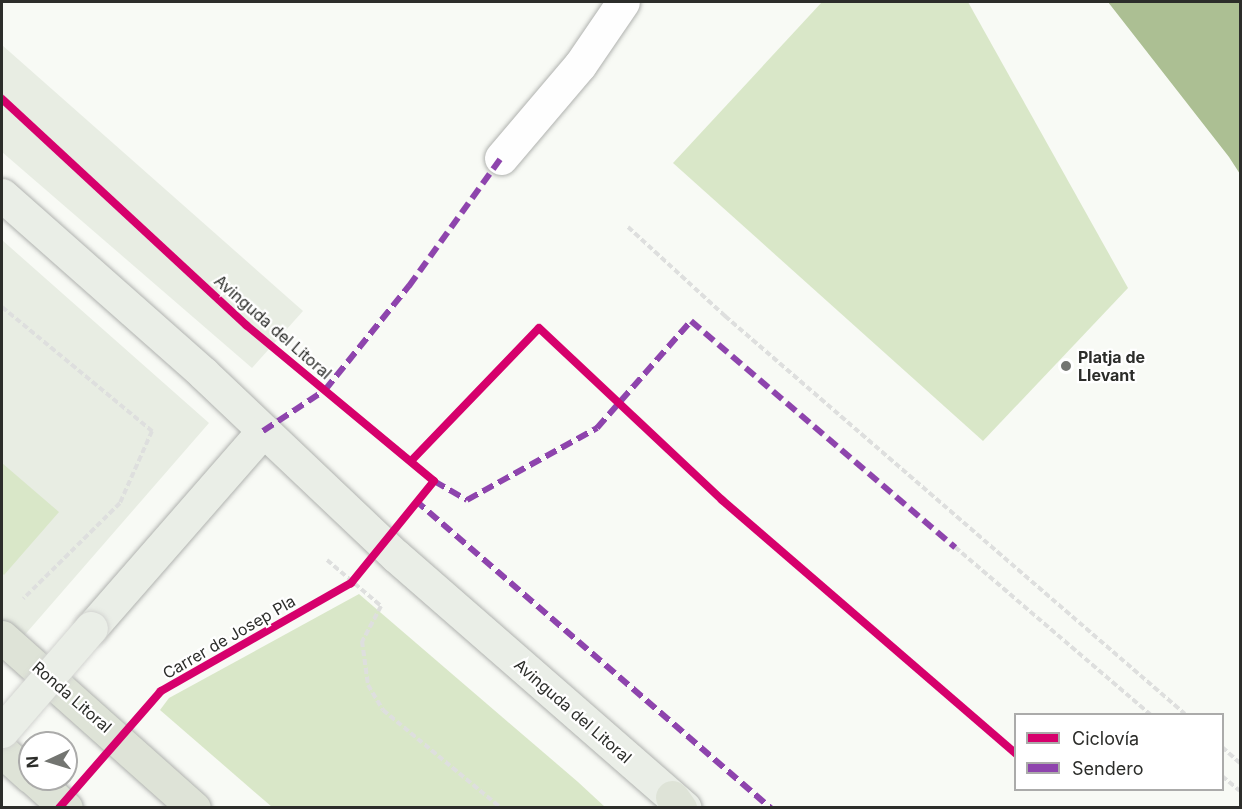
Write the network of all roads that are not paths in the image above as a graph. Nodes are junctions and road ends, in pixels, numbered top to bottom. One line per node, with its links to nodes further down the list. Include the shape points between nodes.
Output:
1 (623, 2): 2 (lane, via 580,65)
2 (501, 158)
3 (2, 195): 4 (main road, Avinguda del Litoral)
4 (263, 431): 6 (main road, bridge); 10 (main road, Avinguda del Litoral, via 381,542)
5 (2, 637): 12 (highway, Ronda Litoral)
6 (2, 731)
7 (2, 751): 8 (highway)
8 (18, 765)
9 (48, 791): 11 (highway)
10 (679, 804)
11 (66, 807)
12 (194, 807)

